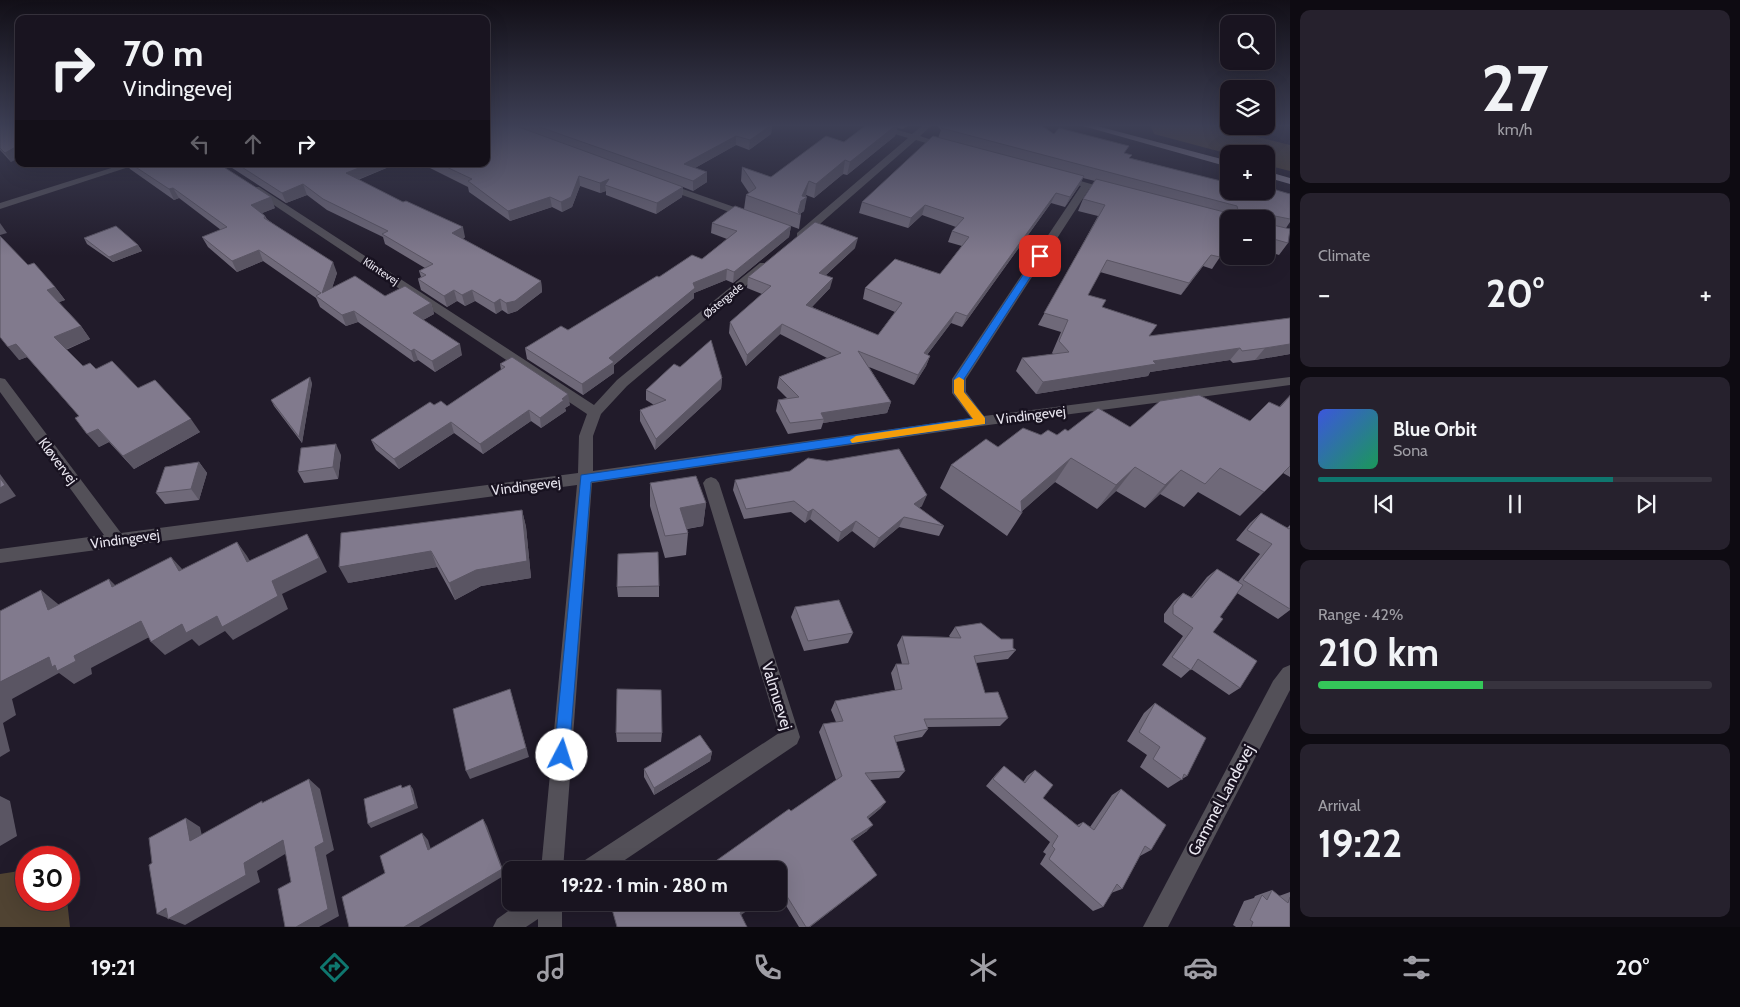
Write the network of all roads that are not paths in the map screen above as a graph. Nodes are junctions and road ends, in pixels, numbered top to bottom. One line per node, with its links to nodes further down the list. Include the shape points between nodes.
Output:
1 (116, 169): 10 (street)
2 (876, 169): 12 (street)
3 (1048, 174): 8 (street)
4 (1275, 177): 6 (main road)
5 (242, 180): 16 (street, Klintevej)
6 (1290, 181)
7 (655, 182): 11 (street)
8 (1087, 185): 9 (street); 17 (street, via 959,379 959,393)
9 (1122, 194)
10 (0, 206)
11 (756, 219)
12 (796, 236)
13 (771, 260): 16 (street, Østergade, via 622,383)
14 (1290, 381): 17 (street, Vindingevej)
15 (0, 382): 20 (street, Kløvervej)
16 (595, 412): 18 (street, Østergade, via 586,436)
17 (981, 421): 18 (street, Vindingevej)
18 (585, 478): 20 (street, Vindingevej); 23 (street, Østergade)
19 (711, 483): 24 (street, Valmuevej, via 790,738)
20 (117, 540): 21 (street, Vindingevej)
21 (0, 556)
22 (1290, 674): 29 (street, Gammel Landevej)
23 (553, 861)
24 (604, 861)
25 (529, 911): 27 (street)
26 (550, 911): 28 (street)
27 (505, 927)
28 (550, 927)
29 (1155, 927)

